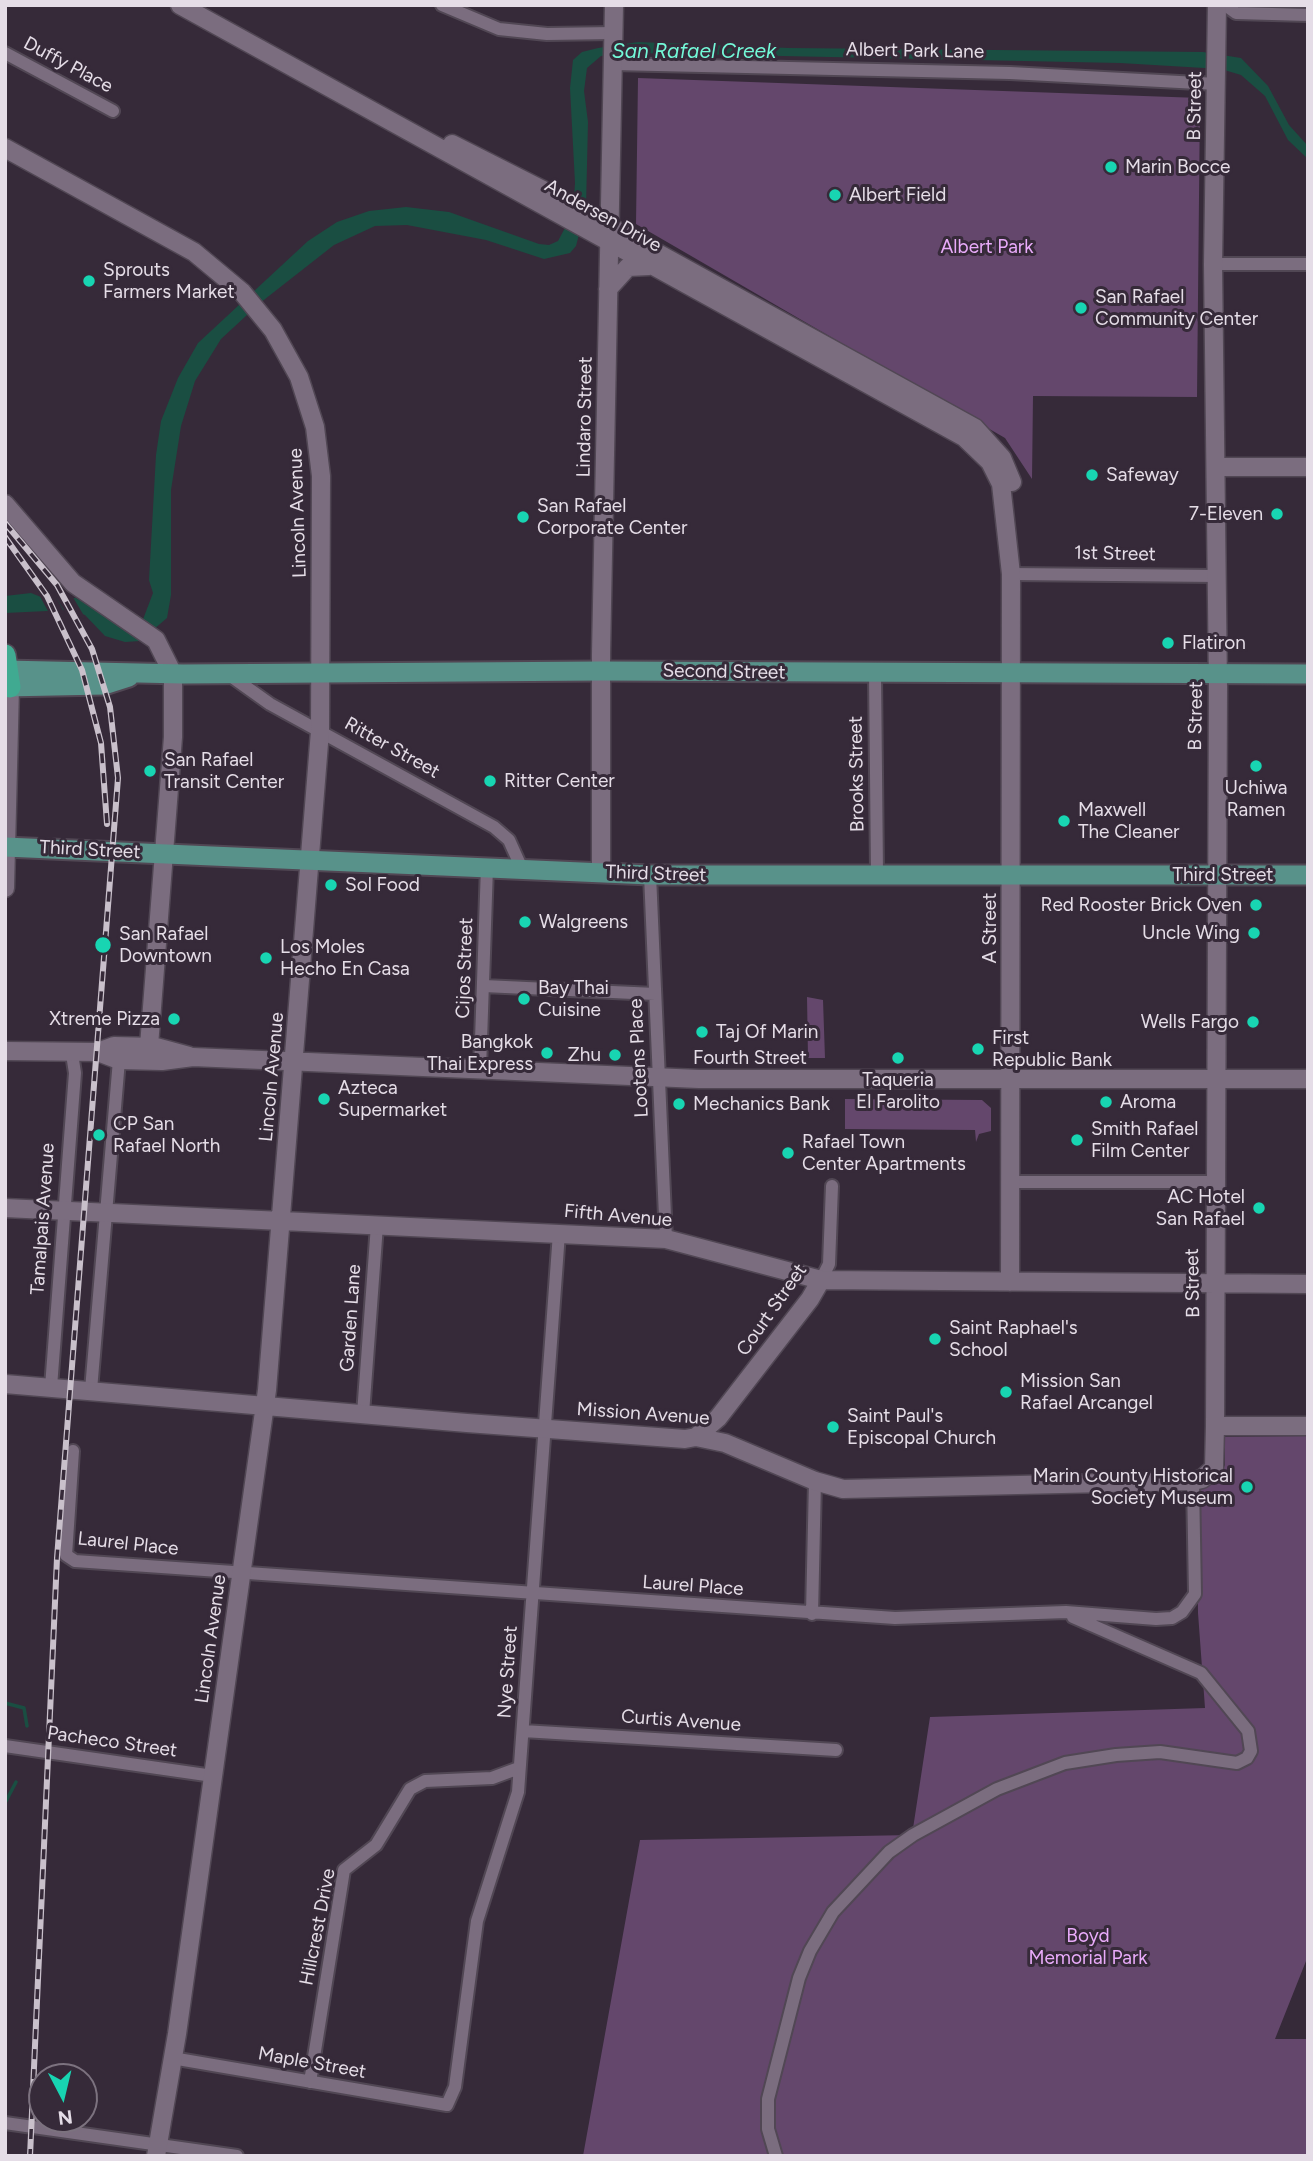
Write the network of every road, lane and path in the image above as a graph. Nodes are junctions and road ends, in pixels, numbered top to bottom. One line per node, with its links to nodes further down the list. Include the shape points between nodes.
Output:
1 (180, 5): 15 (street, Andersen Drive)
2 (201, 5): 15 (street, Andersen Drive)
3 (442, 5): 8 (street, via 499,29)
4 (614, 5): 8 (street, Lindaro Street)
5 (1217, 5): 11 (street, B Street)
6 (1226, 5): 7 (street, via 1236,13)
7 (1308, 15)
8 (614, 37): 10 (street, Lindaro Street)
9 (5, 53): 12 (street, Duffy Place)
10 (613, 61): 11 (street, Albert Park Lane); 14 (street, Lindaro Street)
11 (1217, 84): 18 (street, B Street)
12 (113, 111)
13 (5, 148): 30 (street, Lincoln Avenue, via 194,252 243,292 265,318 299,377 317,442 322,490)
14 (610, 182): 16 (street); 17 (street, Lindaro Street)
15 (540, 197): 16 (street, Andersen Drive); 16 (street, Andersen Drive, via 568,204)
16 (589, 218): 17 (street, Andersen Drive)
17 (609, 235): 20 (street, Andersen Drive); 21 (street, Lindaro Street); 24 (street, Andersen Drive, via 975,428 989,441)
18 (1213, 264): 19 (street); 22 (street, B Street)
19 (1308, 264)
20 (649, 266): 21 (street, via 628,267); 24 (street, Andersen Drive, via 964,437)
21 (608, 289): 28 (street, Lindaro Street)
22 (1216, 467): 23 (street); 27 (street, B Street)
23 (1308, 467)
24 (1002, 472): 26 (street, A Street, via 1017,522)
25 (5, 504): 33 (street, via 73,583 156,640)
26 (1012, 574): 27 (street, 1st Street); 32 (street, A Street)
27 (1217, 576): 36 (street, B Street)
28 (601, 671): 30 (main road, Second Street); 31 (main road, Second Street); 43 (street, Lindaro Street)
29 (7, 673): 33 (main road, Second Street, via 104,685 139,673); 38 (street)
30 (322, 673): 34 (main road, Second Street); 37 (street, Lincoln Avenue)
31 (875, 673): 32 (main road, Second Street); 44 (street, Brooks Street)
32 (1012, 673): 36 (main road, Second Street); 45 (street, A Street)
33 (173, 674): 34 (main road, Second Street); 39 (street)
34 (228, 674): 37 (street, Ritter Street)
35 (1308, 674): 36 (main road, Second Street)
36 (1217, 675): 47 (street, B Street)
37 (320, 731): 40 (street, Lincoln Avenue); 42 (street, Ritter Street, via 494,827 509,840)
38 (7, 847): 39 (main road, Third Street); 49 (street)
39 (164, 853): 40 (main road, Third Street); 52 (street)
40 (310, 859): 41 (main road, Third Street); 58 (street, Lincoln Avenue)
41 (487, 867): 42 (main road, Third Street); 50 (street, Cijos Street)
42 (522, 869): 43 (main road, Third Street)
43 (601, 872): 46 (main road, Third Street)
44 (877, 874): 45 (main road, Third Street); 46 (main road, Third Street)
45 (1011, 874): 47 (main road, Third Street); 63 (street, A Street)
46 (650, 875): 51 (street, Lootens Place)
47 (1215, 875): 48 (main road, Third Street); 61 (street, B Street)
48 (1308, 875)
49 (5, 888)
50 (484, 986): 51 (street); 59 (street, Cijos Street)
51 (655, 994): 60 (street, Lootens Place)
52 (149, 1046): 54 (street, Fourth Street, via 114,1046); 56 (street, Fourth Street)
53 (5, 1051): 55 (street, Fourth Street)
54 (98, 1052): 55 (street, Fourth Street); 57 (street, Fourth Street)
55 (72, 1054): 68 (street, Tamalpais Avenue, via 75,1073)
56 (193, 1057): 57 (street, Fourth Street); 58 (street, Fourth Street)
57 (119, 1060): 69 (street)
58 (295, 1061): 59 (street, Fourth Street); 70 (street, Lincoln Avenue)
59 (480, 1069): 60 (street, Fourth Street)
60 (659, 1078): 63 (street, Fourth Street); 73 (street, Lootens Place)
61 (1214, 1079): 62 (street, Fourth Street); 63 (street, Fourth Street); 65 (street, B Street)
62 (1308, 1079)
63 (1011, 1080): 64 (street, A Street)
64 (1010, 1182): 65 (street); 75 (street, A Street)
65 (1213, 1182): 76 (street, B Street)
66 (832, 1186): 74 (street, Court Street, via 829,1264)
67 (5, 1209): 68 (street, Fifth Avenue)
68 (65, 1211): 69 (street, Fifth Avenue); 79 (street, Tamalpais Avenue)
69 (106, 1213): 70 (street, Fifth Avenue); 80 (street)
70 (283, 1221): 71 (street, Fifth Avenue); 81 (street, Lincoln Avenue)
71 (377, 1225): 72 (street, Fifth Avenue); 82 (street, Garden Lane)
72 (559, 1233): 73 (street, Fifth Avenue); 85 (street, Nye Street)
73 (666, 1239): 74 (street, Fifth Avenue)
74 (821, 1280): 75 (street, Fifth Avenue); 86 (street, Court Street, via 718,1418)
75 (1010, 1282): 76 (street, Fifth Avenue)
76 (1214, 1283): 77 (street, Fifth Avenue); 83 (street, B Street)
77 (1308, 1284)
78 (5, 1384): 79 (street, Mission Avenue)
79 (51, 1387): 80 (street, Mission Avenue)
80 (91, 1391): 81 (street, Mission Avenue)
81 (265, 1404): 82 (street, Mission Avenue); 90 (street, Lincoln Avenue)
82 (363, 1414): 85 (street, Mission Avenue)
83 (1214, 1426): 84 (street); 89 (street, via 1213,1468 1202,1479)
84 (1308, 1426)
85 (546, 1429): 86 (street, Mission Avenue); 91 (street, Nye Street)
86 (696, 1437): 88 (street, Mission Avenue, via 725,1443)
87 (73, 1451): 90 (street, Laurel Place, via 66,1555 75,1560)
88 (815, 1481): 89 (street, Mission Avenue, via 844,1489); 93 (street)
89 (1192, 1481): 92 (street, Laurel Place, via 1195,1594 1182,1612 1156,1619)
90 (241, 1574): 91 (street, Laurel Place); 98 (street, Lincoln Avenue)
91 (533, 1593): 93 (street, Laurel Place); 94 (street, Nye Street)
92 (1066, 1612): 93 (street, Laurel Place, via 895,1618); 105 (street, via 1201,1673 1248,1731 1251,1751 1237,1763 1149,1752 1065,1763 997,1789 889,1852 829,1918 799,1978 768,2099 768,2129)
93 (812, 1614)
94 (523, 1731): 96 (street, Curtis Avenue); 97 (street, Nye Street)
95 (5, 1746): 98 (street, Pacheco Street)
96 (836, 1750)
97 (519, 1768): 100 (street, Hillcrest Drive, via 492,1778 425,1781 410,1789 376,1845 344,1870); 101 (street, Nye Street, via 518,1792 477,1922 455,2087)
98 (214, 1776): 99 (street, Lincoln Avenue)
99 (172, 2058): 100 (street, Maple Street); 103 (street, Lincoln Avenue)
100 (310, 2082): 101 (street, Maple Street)
101 (447, 2105)
102 (5, 2123): 103 (street)
103 (156, 2150): 104 (street)
104 (237, 2156)
105 (776, 2156)

